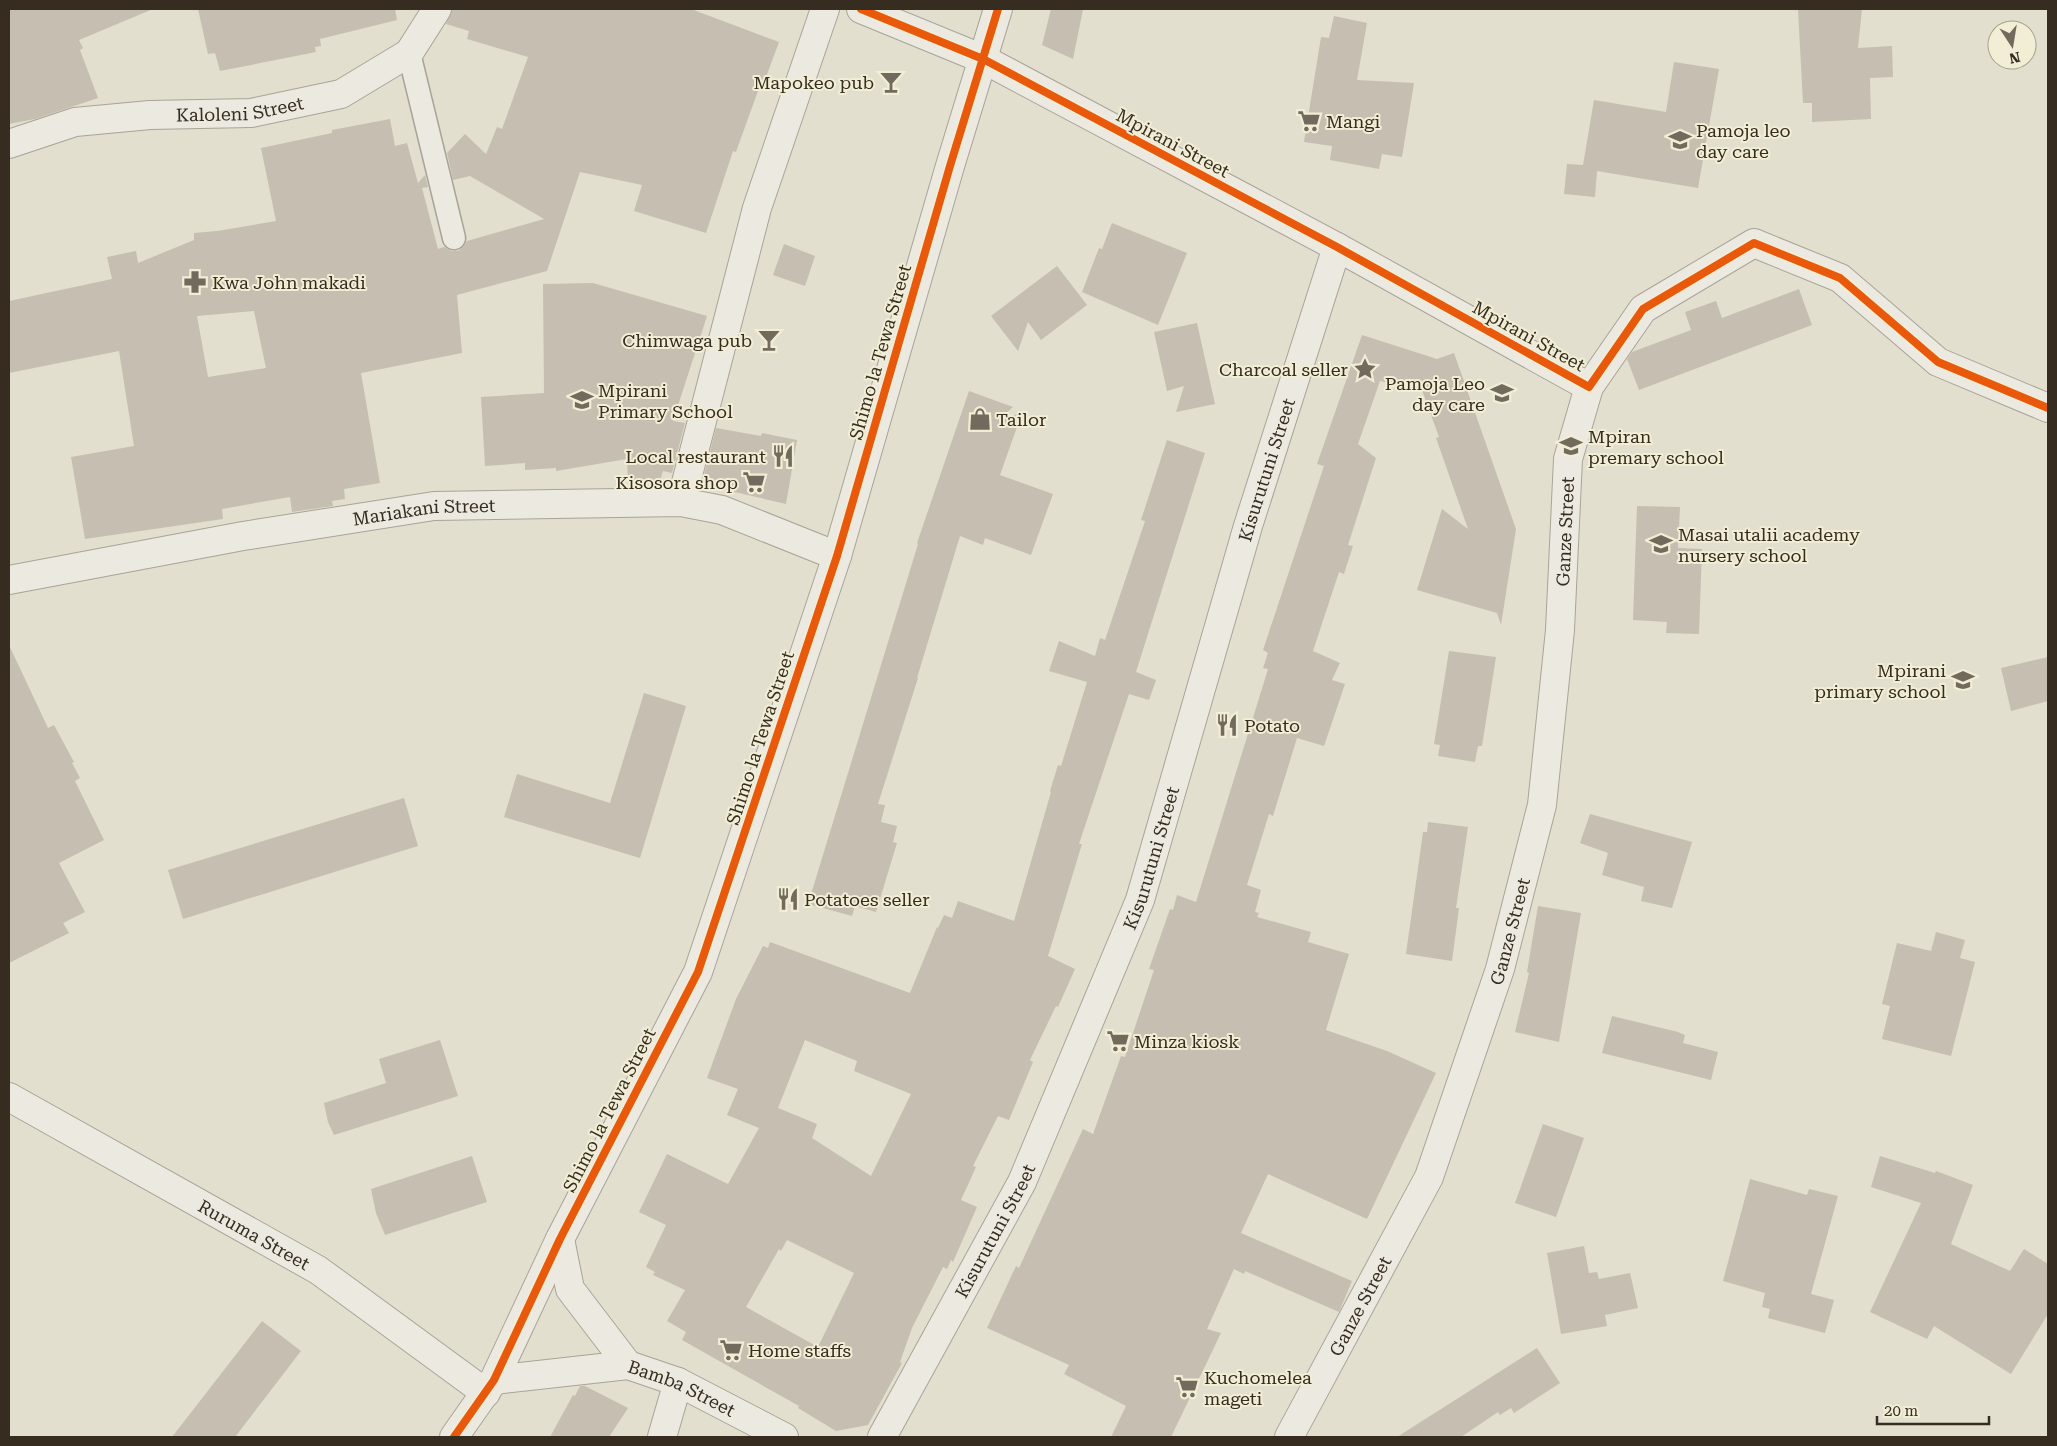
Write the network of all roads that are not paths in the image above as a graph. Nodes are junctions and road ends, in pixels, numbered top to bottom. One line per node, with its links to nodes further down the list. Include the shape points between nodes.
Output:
1 (437, 9): 5 (street, Kaloleni Street)
2 (825, 9): 12 (street, via 757,208)
3 (861, 9): 6 (street, Mpirani Street)
4 (998, 9): 6 (street, Shimo la Tewa Street)
5 (409, 53): 7 (street, Kaloleni Street, via 341,94 251,114 150,115 75,122); 8 (lane)
6 (983, 59): 9 (street, Mpirani Street); 13 (street, Shimo la Tewa Street)
7 (9, 144)
8 (454, 238)
9 (1337, 246): 10 (street, Mpirani Street); 23 (street, Kisurutuni Street, via 1248,526 1140,900 1022,1182)
10 (1589, 387): 11 (street, Mpirani Street, via 1643,309 1754,243 1840,278 1938,362); 24 (street, Ganze Street, via 1568,459 1560,630 1542,805 1500,968 1429,1177)
11 (2048, 408)
12 (680, 502): 13 (street, Mariakani Street, via 722,510); 14 (street, Mariakani Street, via 434,506 243,536)
13 (837, 556): 16 (street, Shimo la Tewa Street, via 698,972)
14 (9, 580)
15 (9, 1097): 19 (street, Ruruma Street, via 318,1270)
16 (560, 1239): 17 (street, Bamba Street, via 570,1288); 19 (street, Shimo la Tewa Street)
17 (628, 1365): 18 (street, Bamba Street); 19 (street)
18 (678, 1382): 21 (street); 22 (street, Bamba Street)
19 (490, 1386): 20 (street, Shimo la Tewa Street)
20 (454, 1437)
21 (662, 1437)
22 (784, 1437)
23 (882, 1437)
24 (1289, 1437)

